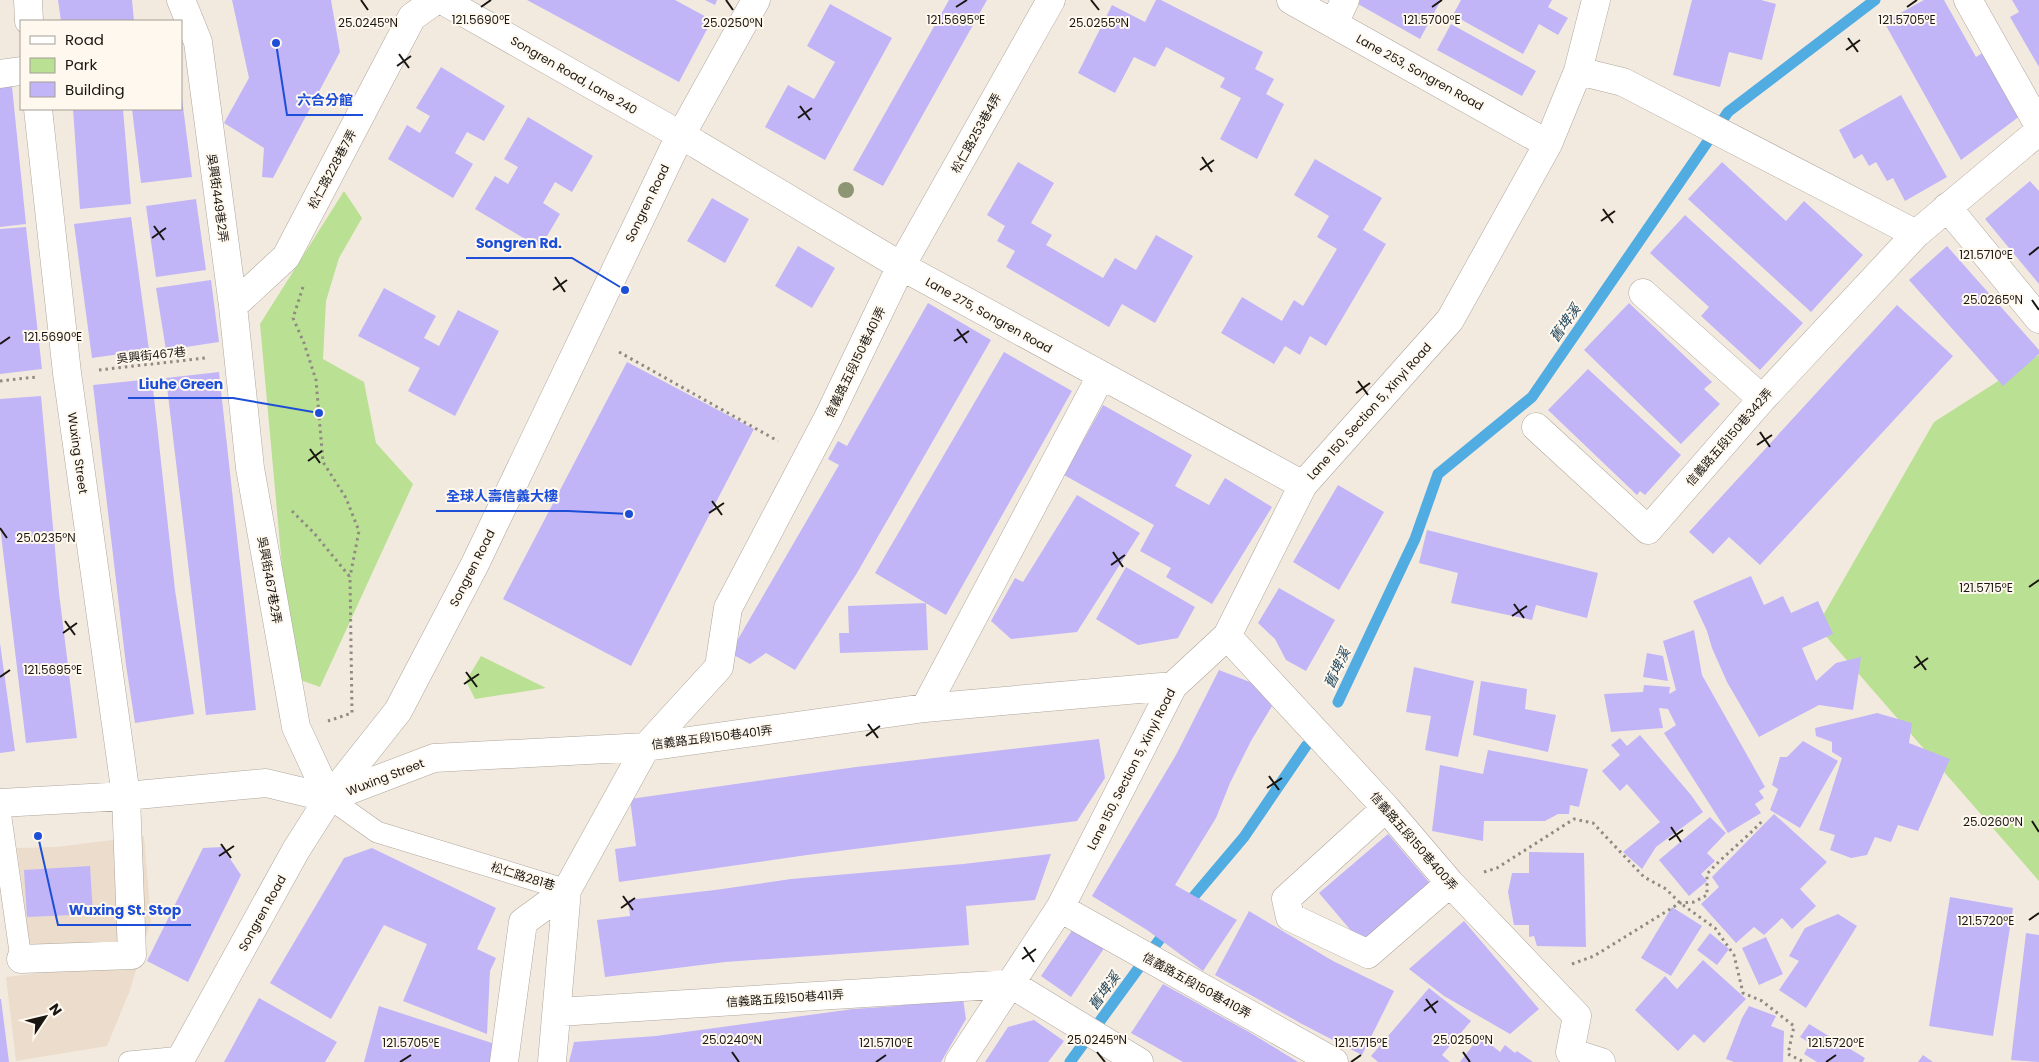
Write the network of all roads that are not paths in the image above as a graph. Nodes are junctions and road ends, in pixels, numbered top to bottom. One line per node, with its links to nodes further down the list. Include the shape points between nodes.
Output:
1 (28, 0): 11 (street)
2 (180, 0): 12 (street, 吳興街449巷2弄)
3 (436, 0): 25 (street, 松仁路228巷7弄, via 412,17 286,257)
4 (442, 0): 19 (street, Songren Road, Lane 240)
5 (756, 0): 19 (street, Songren Road)
6 (1051, 0): 23 (street, 松仁路253巷4弄)
7 (1291, 0): 10 (street, Lane 253, Songren Road)
8 (1596, 0): 14 (street, Lane 150, Section 5, Xinyi Road)
9 (1968, 0): 17 (street)
10 (1339, 12): 20 (street, Lane 253, Songren Road)
11 (29, 20)
12 (189, 43): 25 (street, 吳興街449巷2弄)
13 (20, 71): 15 (street)
14 (1578, 71): 20 (street, Lane 150, Section 5, Xinyi Road); 22 (street, via 1623,82)
15 (0, 74)
16 (38, 110): 36 (street, Wuxing Street, via 66,373)
17 (2039, 126)
18 (2039, 131): 21 (street, 信義路五段150巷342弄)
19 (680, 135): 23 (street, Lane 275, Songren Road); 37 (street, Songren Road, via 470,573 398,710)
20 (1548, 144): 31 (street, Lane 150, Section 5, Xinyi Road, via 1450,320)
21 (1947, 207): 22 (street, 信義路五段150巷342弄); 26 (street)
22 (1916, 234): 29 (street, 信義路五段150巷342弄)
23 (901, 266): 28 (street, Lane 275, Songren Road); 35 (street, 信義路五段150巷401弄, via 828,418 728,608 719,667)
24 (1644, 293): 29 (street)
25 (233, 306): 27 (street, 吳興街449巷2弄)
26 (2039, 319)
27 (238, 354): 37 (street, 吳興街467巷2弄, via 250,468 296,727)
28 (1101, 376): 31 (street, Lane 275, Songren Road); 34 (street)
29 (1762, 399): 30 (street, 信義路五段150巷342弄, via 1648,530)
30 (1536, 427)
31 (1303, 485): 32 (street, Lane 150, Section 5, Xinyi Road)
32 (1227, 636): 33 (street, Lane 150, Section 5, Xinyi Road); 39 (street, 信義路五段150巷400弄)
33 (1172, 686): 34 (street, 信義路五段150巷401弄); 43 (street, Lane 150, Section 5, Xinyi Road)
34 (925, 708): 35 (street, 信義路五段150巷401弄)
35 (646, 746): 37 (street, Wuxing Street, via 434,758); 42 (street)
36 (126, 796): 37 (street, Wuxing Street, via 266,783); 38 (street, Wuxing Street); 44 (street, via 132,955)
37 (329, 798): 42 (lane, 松仁路281巷, via 377,832); 48 (street, Songren Road, via 296,850)
38 (0, 803)
39 (1386, 808): 41 (street, 信義路五段150巷400弄); 41 (street, via 1286,899 1290,917 1368,954)
40 (0, 811): 44 (lane)
41 (1450, 883): 47 (street, 信義路五段150巷400弄, via 1577,1016)
42 (567, 890): 46 (street); 50 (street, 松仁路281巷, via 523,922)
43 (1060, 908): 45 (street, Lane 150, Section 5, Xinyi Road); 54 (street, 信義路五段150巷410弄)
44 (21, 959)
45 (1012, 984): 46 (street, 信義路五段150巷411弄); 52 (street, Lane 150, Section 5, Xinyi Road); 53 (street)
46 (558, 1012): 51 (street)
47 (1566, 1057): 55 (street)
48 (180, 1059): 49 (lane)
49 (129, 1062)
50 (504, 1062)
51 (552, 1062)
52 (959, 1062)
53 (1139, 1062)
54 (1334, 1062)
55 (1601, 1062)

